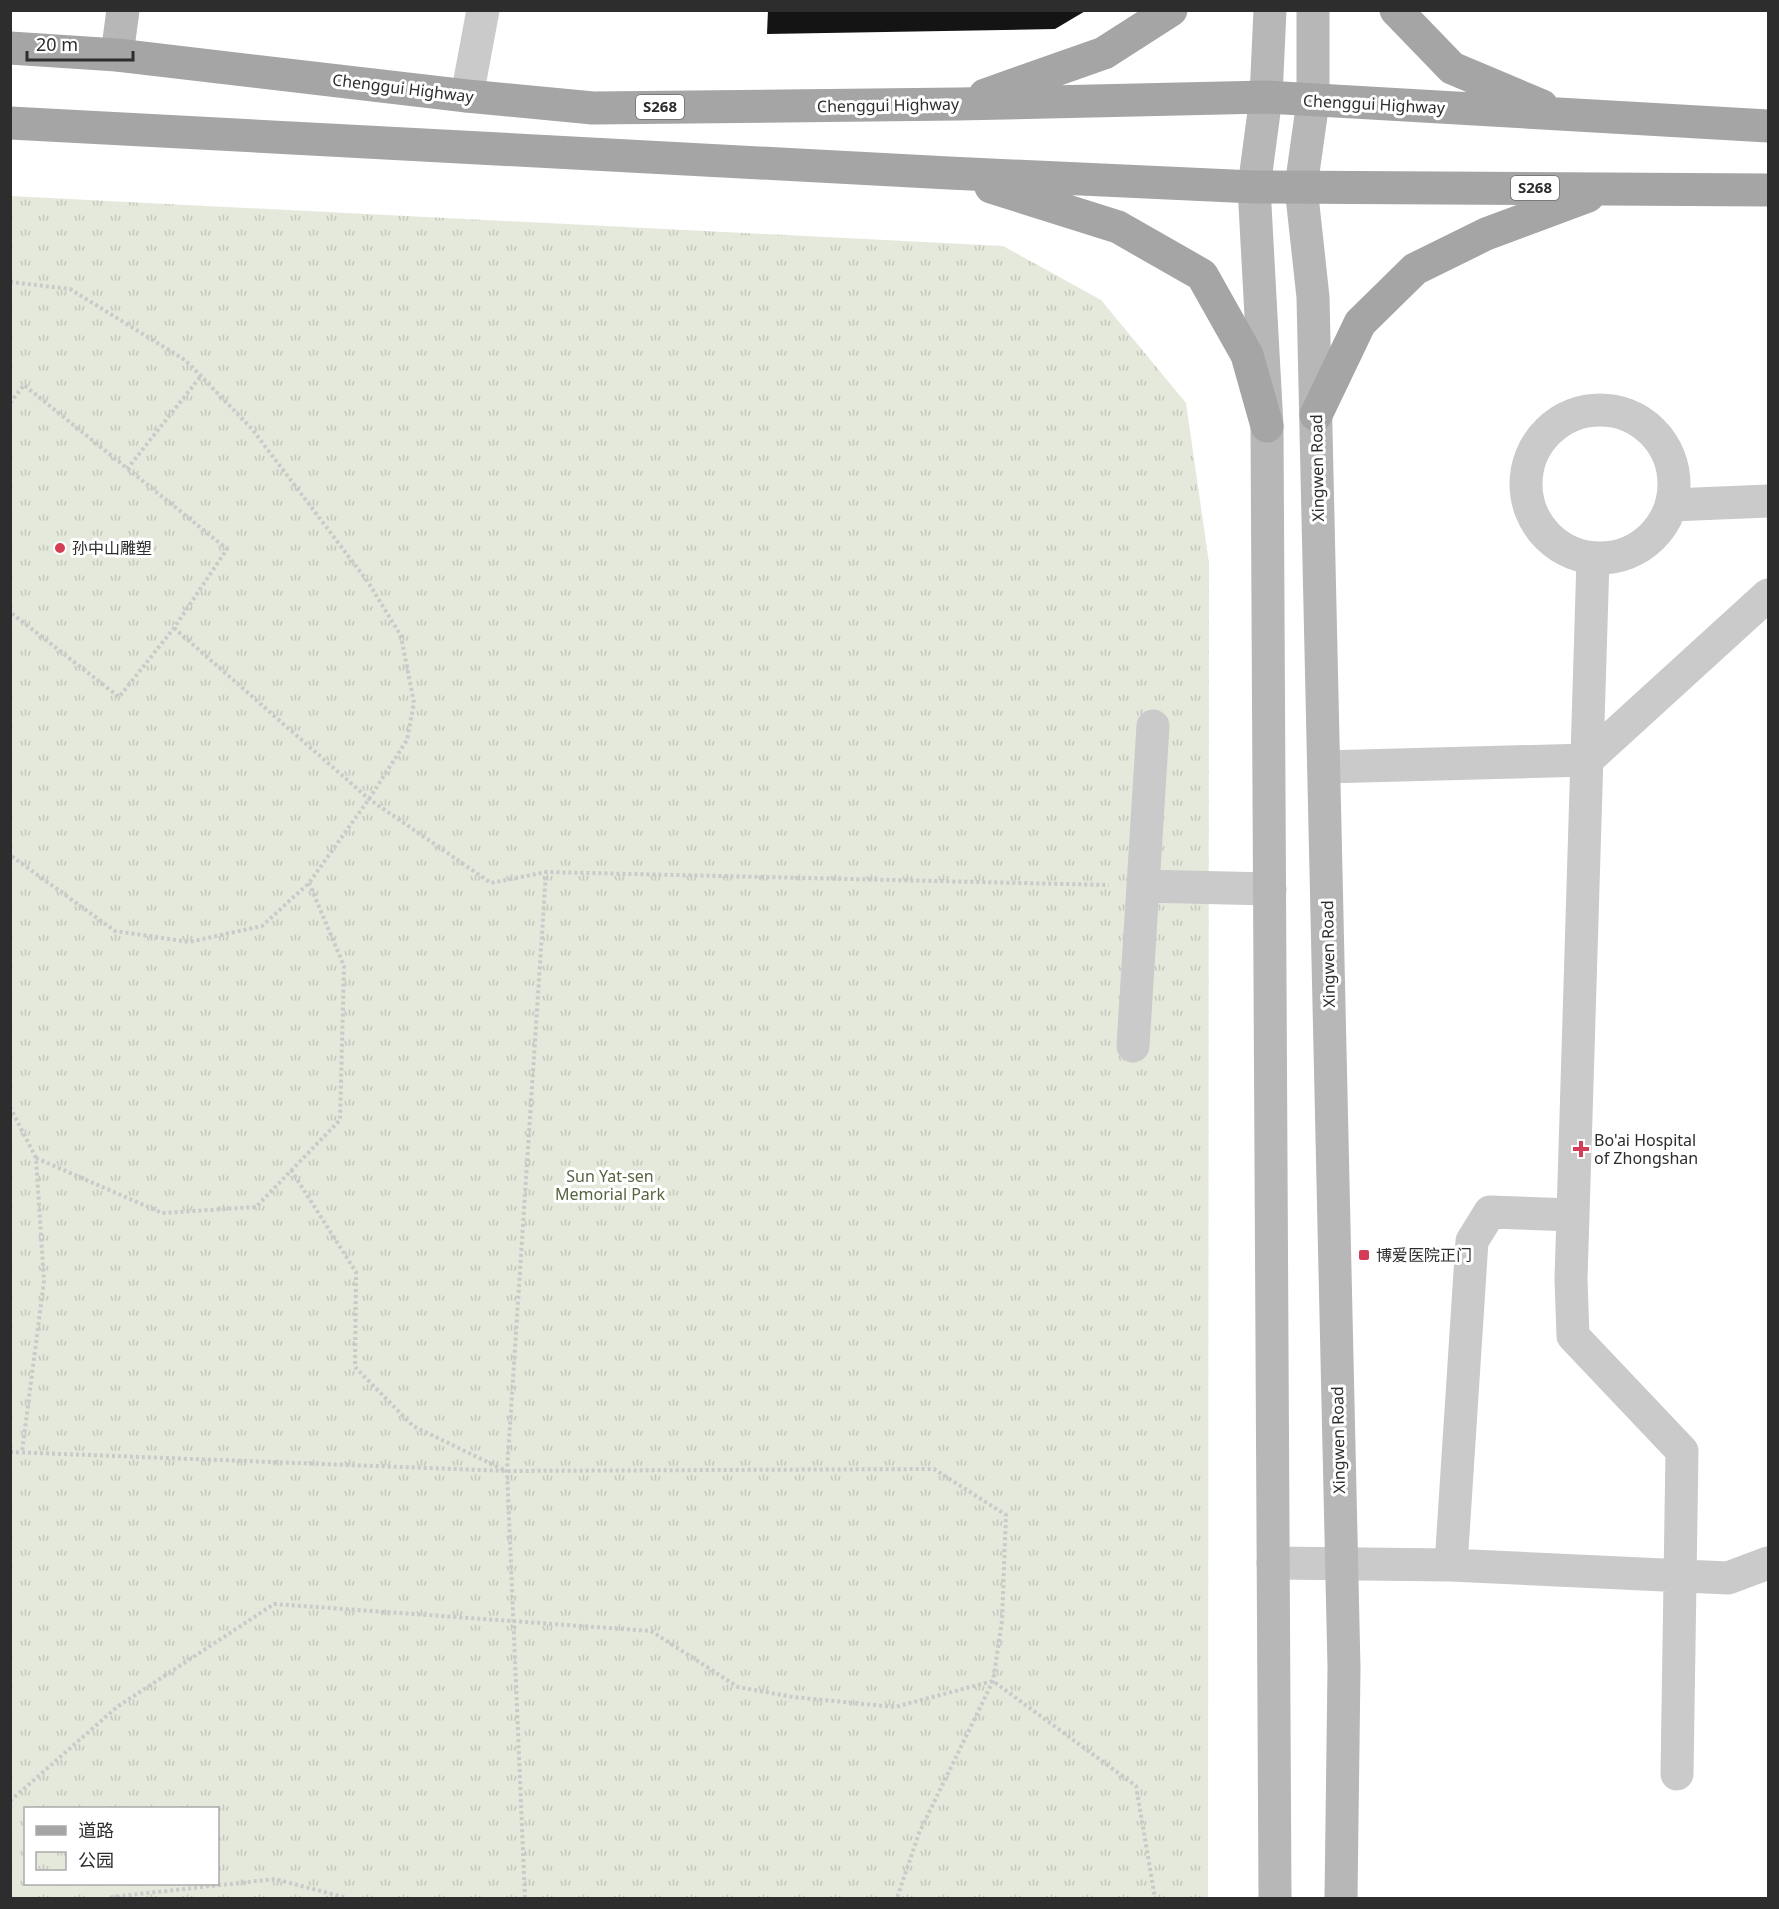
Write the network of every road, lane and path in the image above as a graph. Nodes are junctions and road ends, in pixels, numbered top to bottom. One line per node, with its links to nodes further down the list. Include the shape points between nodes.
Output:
1 (123, 10): 8 (main road)
2 (483, 10): 9 (street)
3 (1171, 10): 12 (main road, via 1104,53)
4 (1270, 10): 10 (main road)
5 (1313, 10): 11 (main road, Xingwen Road)
6 (1396, 10): 13 (main road, via 1452,68)
7 (10, 48): 8 (main road, Chenggui Highway / S268)
8 (117, 55): 9 (main road, Chenggui Highway / S268)
9 (467, 96): 12 (main road, Chenggui Highway / S268, via 593,108)
10 (1266, 97): 11 (main road, Chenggui Highway / S268); 12 (main road, Chenggui Highway / S268); 17 (main road)
11 (1313, 100): 13 (main road, Chenggui Highway / S268); 18 (main road, Xingwen Road)
12 (958, 105)
13 (1563, 115): 15 (main road, Chenggui Highway / S268)
14 (10, 123): 16 (main road, S268)
15 (1768, 126)
16 (949, 173): 17 (main road, S268); 25 (main road, via 1118,226 1202,274 1247,355)
17 (1254, 187): 18 (main road, S268); 25 (main road)
18 (1301, 187): 19 (main road, S268); 24 (main road, Xingwen Road, via 1313,297)
19 (1609, 189): 20 (main road, S268); 24 (main road, via 1486,234 1415,269 1360,323)
20 (1768, 190)
21 (10, 282): 22 (path, via 70,289 185,360)
22 (201, 376): 26 (path); 37 (path, via 252,429 368,582 401,636 414,703 407,740)
23 (10, 403): 26 (path, via 24,385)
24 (1316, 415): 36 (main road, Xingwen Road)
25 (1267, 426): 42 (main road)
26 (127, 469): 33 (path, via 227,549)
27 (1768, 501): 28 (street)
28 (1672, 505): 29 (street, via 1661,528 1642,546 1618,557); 29 (street, via 1674,478 1668,454 1654,432 1635,418 1612,410 1589,410 1567,417 1547,431 1533,450 1526,472 1525,496 1533,518 1547,537 1568,552)
29 (1593, 559): 35 (street)
30 (1768, 595): 35 (street)
31 (12, 614): 32 (path); 33 (path, via 119,697)
32 (10, 620)
33 (174, 628): 37 (path)
34 (1153, 726): 41 (street)
35 (1587, 760): 36 (street); 47 (street)
36 (1324, 767): 53 (main road, Xingwen Road)
37 (369, 799): 39 (path, via 491,883); 40 (path)
38 (10, 855): 40 (path, via 115,931 189,942 262,926)
39 (546, 872): 41 (path); 50 (path)
40 (309, 883): 46 (path, via 344,966 340,1120)
41 (1143, 886): 42 (street); 43 (street)
42 (1270, 889): 51 (main road)
43 (1133, 1046)
44 (10, 1107): 45 (path)
45 (36, 1158): 46 (path, via 162,1213 256,1207); 49 (path, via 44,1281)
46 (291, 1170): 50 (path, via 356,1272 355,1367 413,1426)
47 (1573, 1215): 54 (street, via 1490,1212 1472,1241); 55 (street, via 1573,1336 1682,1451)
48 (10, 1452): 49 (path)
49 (22, 1452): 50 (path)
50 (507, 1472): 56 (path); 57 (path, via 934,1469 1006,1515 1002,1621)
51 (1273, 1563): 53 (street); 65 (main road)
52 (1768, 1563): 55 (street, via 1728,1578)
53 (1341, 1564): 54 (street); 66 (main road, Xingwen Road)
54 (1451, 1565): 55 (street)
55 (1680, 1576): 58 (street)
56 (513, 1620): 57 (path, via 651,1631 738,1688 793,1697 895,1707); 59 (path, via 274,1604 117,1707); 62 (path)
57 (993, 1681): 63 (path, via 919,1833); 64 (path, via 1136,1786)
58 (1677, 1774)
59 (10, 1801)
60 (111, 1899): 61 (path, via 275,1879)
61 (347, 1899)
62 (525, 1899)
63 (897, 1899)
64 (1155, 1899)
65 (1275, 1899)
66 (1341, 1899)

